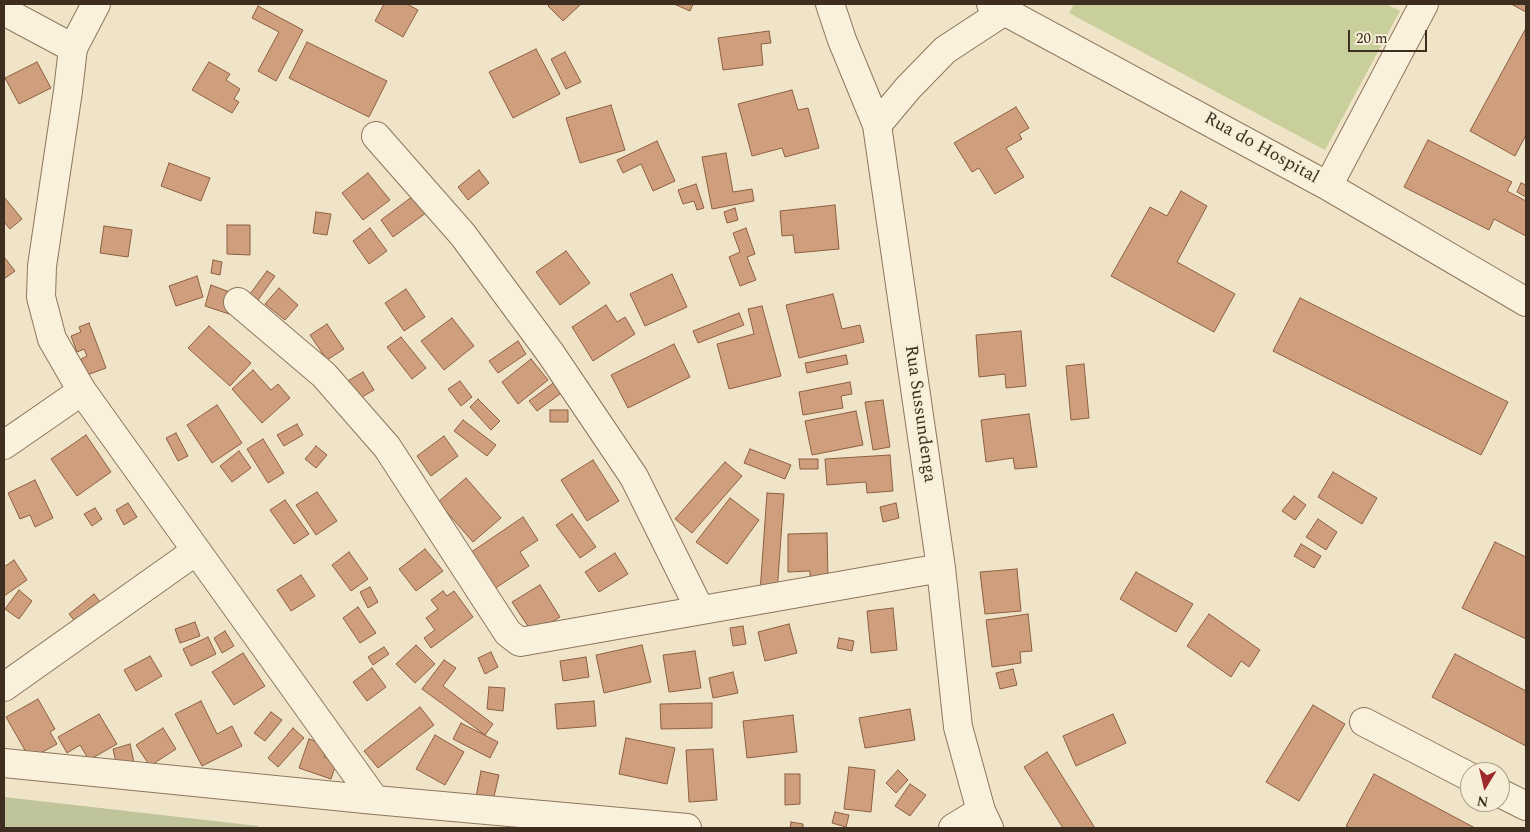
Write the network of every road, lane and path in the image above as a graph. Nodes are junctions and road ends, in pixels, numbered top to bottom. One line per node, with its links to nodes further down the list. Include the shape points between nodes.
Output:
1 (96, 4): 6 (street)
2 (830, 4): 7 (street, Rua Sussundenga)
3 (1424, 4): 9 (street)
4 (1002, 6): 7 (street, via 945,50); 9 (street, Rua do Hospital)
5 (4, 12): 6 (street)
6 (73, 48): 12 (street, via 42,266 41,297 52,339)
7 (877, 125): 15 (street, Rua Sussundenga)
8 (376, 136): 16 (street, via 463,235 551,354 634,478)
9 (1328, 186): 11 (street, Rua do Hospital)
10 (238, 302): 16 (street, via 324,374 387,447 508,633 520,642)
11 (1526, 302)
12 (82, 391): 13 (street); 14 (street)
13 (4, 445)
14 (196, 551): 17 (street); 22 (street)
15 (941, 568): 16 (street); 24 (street, Rua Sussundenga, via 958,727)
16 (700, 610)
17 (4, 687)
18 (1364, 722): 20 (street)
19 (4, 763): 22 (street)
20 (1460, 772)
21 (1510, 798): 23 (street)
22 (375, 800): 25 (street)
23 (1526, 806)
24 (985, 820): 26 (street)
25 (687, 828)
26 (952, 828)

